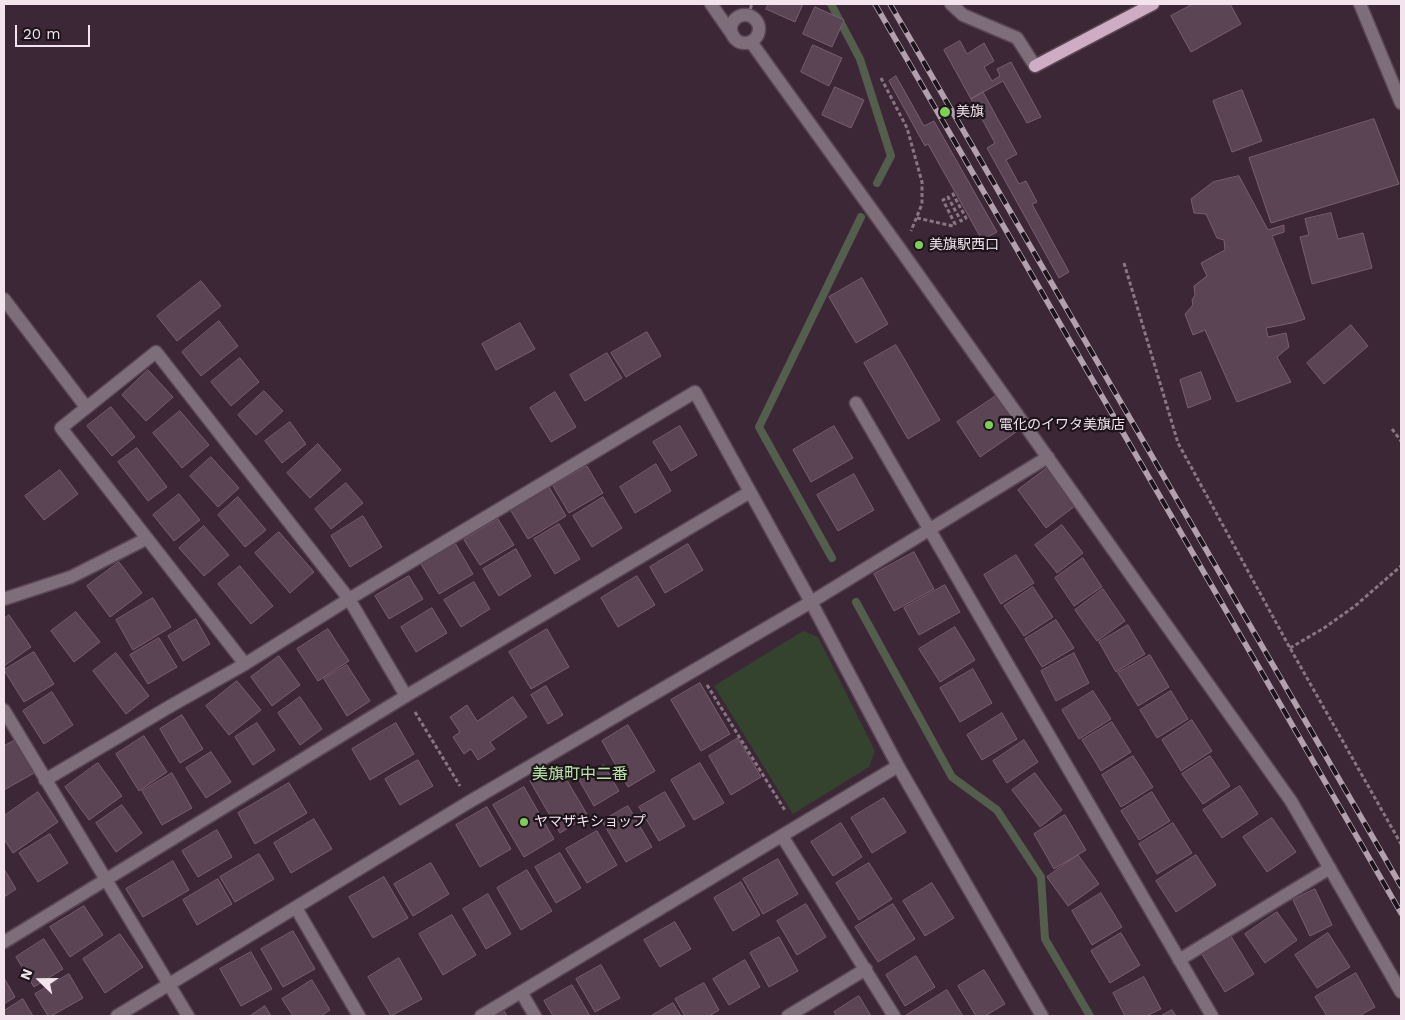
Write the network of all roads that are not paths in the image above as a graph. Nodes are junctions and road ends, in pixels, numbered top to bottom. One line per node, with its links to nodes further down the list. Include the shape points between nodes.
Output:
1 (711, 4): 6 (street)
2 (951, 4): 8 (street, via 963,15 1017,38)
3 (1153, 4): 8 (main road)
4 (1360, 4): 9 (street)
5 (750, 10): 6 (street, via 735,19); 7 (street, via 759,27)
6 (734, 36): 7 (street, via 742,42)
7 (751, 42): 13 (street)
8 (1035, 66)
9 (1401, 103)
10 (4, 299): 12 (street)
11 (856, 403): 15 (street)
12 (86, 407): 16 (street, via 61,428); 18 (street, via 156,352)
13 (1048, 457): 15 (street); 26 (street, via 1290,801)
14 (750, 492): 18 (street, via 695,392); 19 (street); 21 (street)
15 (928, 531): 19 (street); 30 (street)
16 (146, 539): 17 (street, via 71,577); 20 (street)
17 (4, 599)
18 (349, 599): 20 (street); 21 (street)
19 (812, 602): 23 (street); 28 (street, via 469,802)
20 (245, 664): 24 (street)
21 (406, 696): 27 (street)
22 (4, 710): 24 (street)
23 (898, 766): 25 (street); 42 (street)
24 (45, 780): 27 (street)
25 (782, 836): 31 (street); 33 (street)
26 (1330, 868): 30 (street); 34 (street)
27 (105, 879): 29 (street); 32 (street)
28 (296, 908): 32 (street); 37 (street)
29 (4, 942)
30 (1179, 960): 43 (street)
31 (866, 970): 40 (street); 41 (street)
32 (169, 985): 35 (street); 36 (street)
33 (521, 992): 38 (street); 39 (street)
34 (1401, 992)
35 (117, 1016)
36 (188, 1016)
37 (359, 1016)
38 (481, 1016)
39 (535, 1016)
40 (788, 1016)
41 (894, 1016)
42 (1042, 1016)
43 (1212, 1016)

